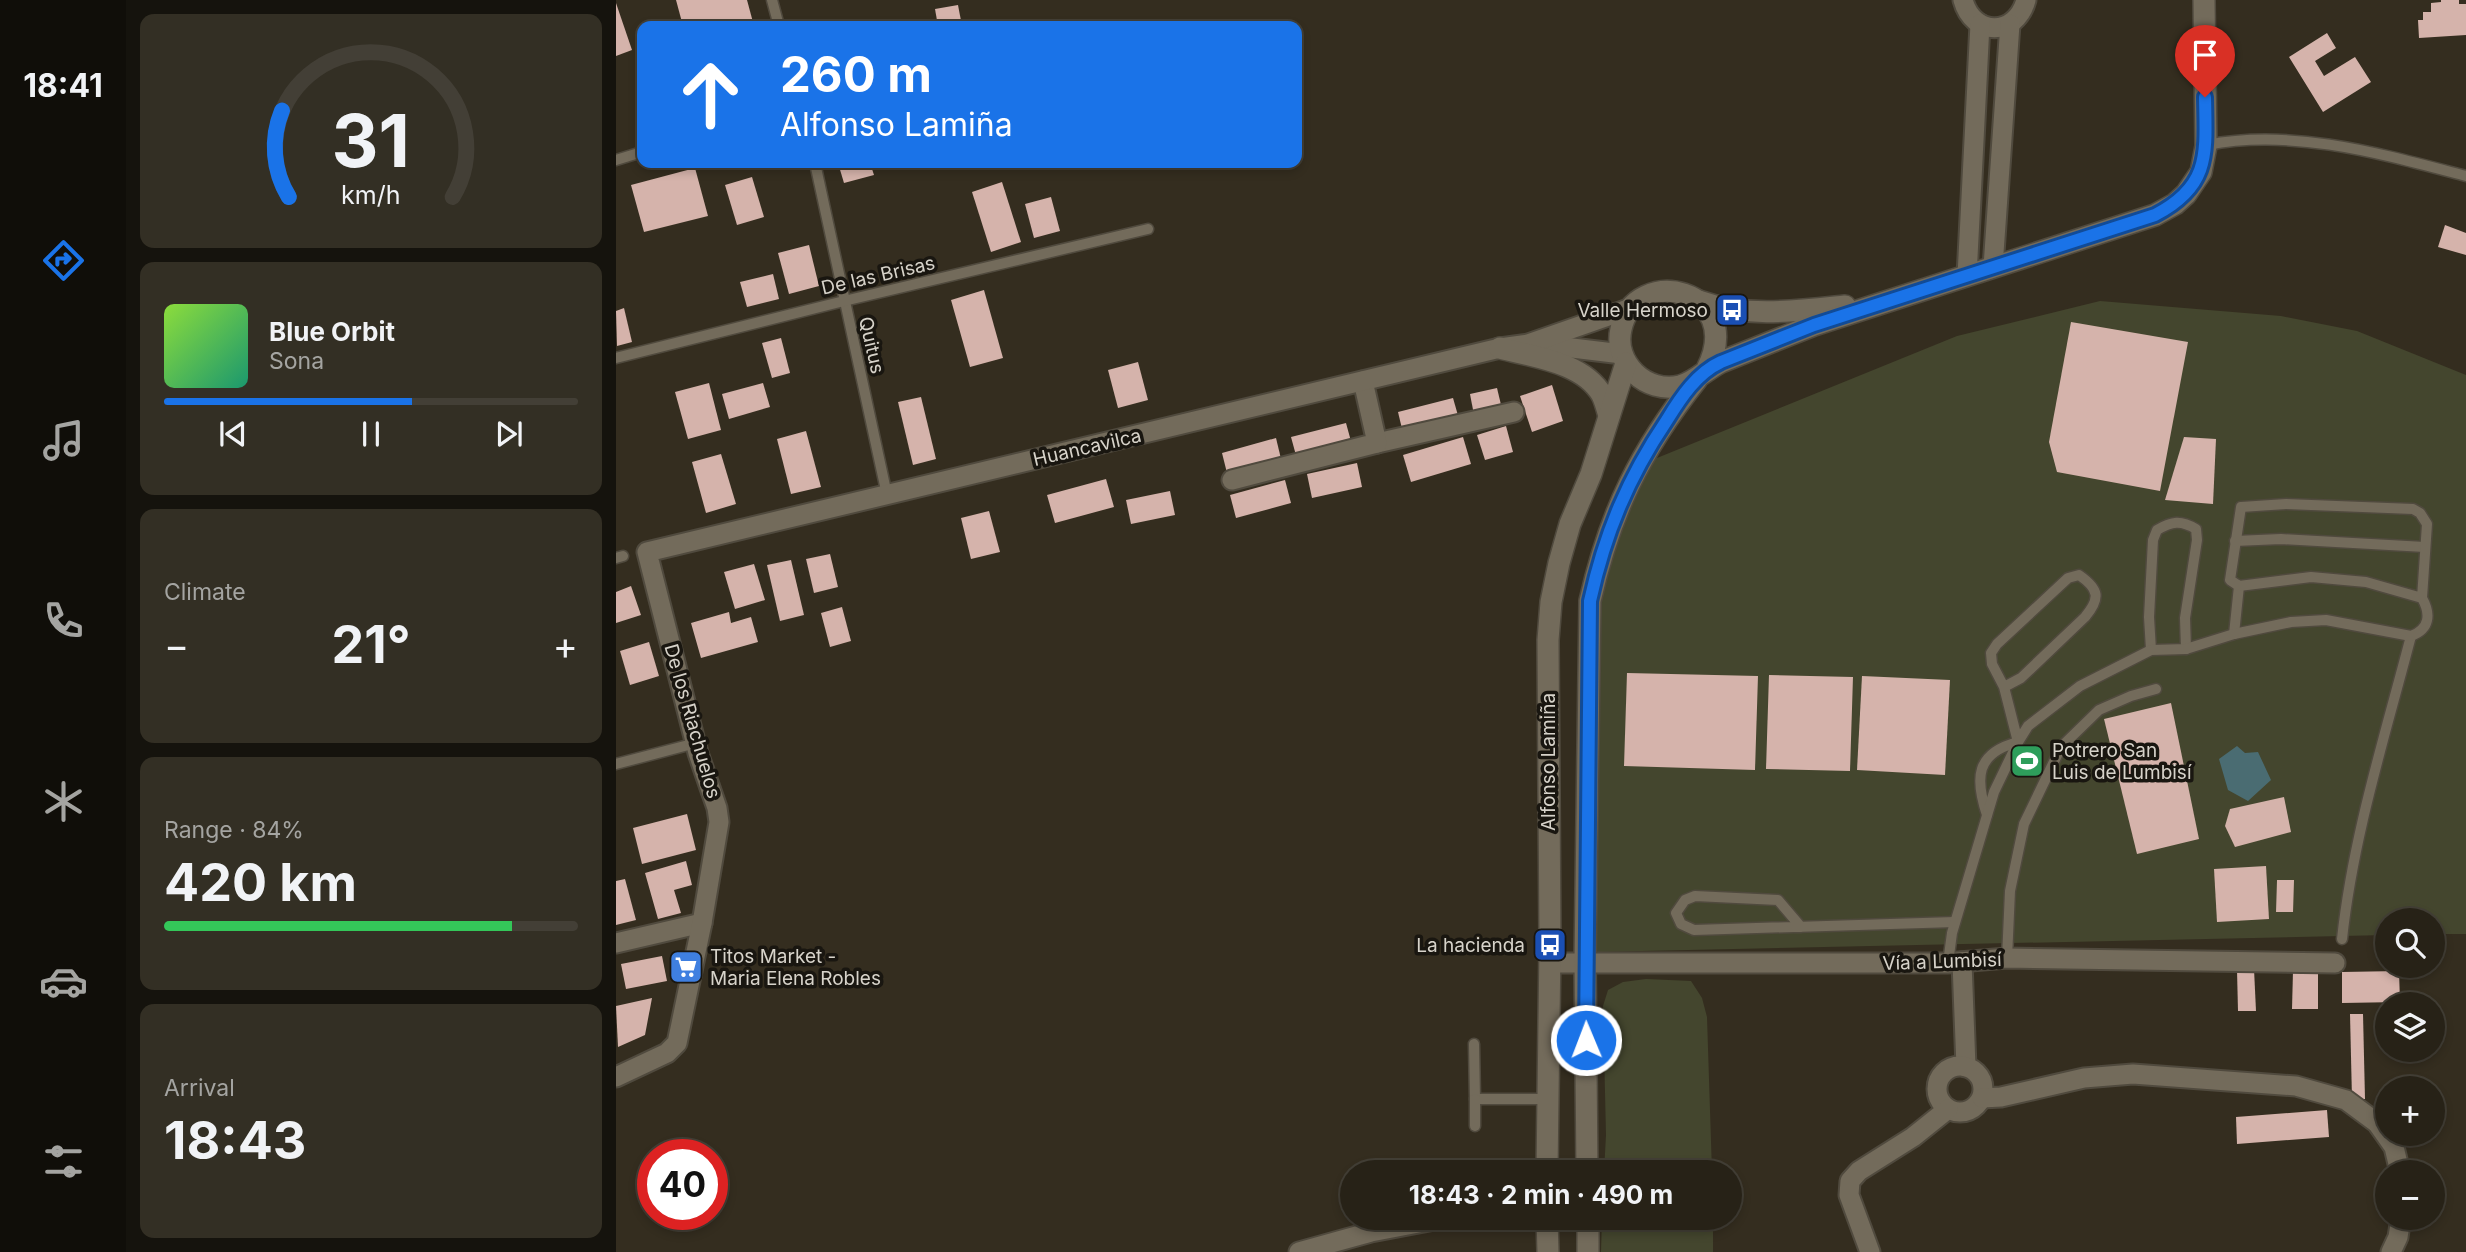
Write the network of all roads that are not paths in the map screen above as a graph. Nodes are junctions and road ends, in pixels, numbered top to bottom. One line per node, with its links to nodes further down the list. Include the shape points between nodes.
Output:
1 (772, 0): 5 (lane)
2 (1963, 0): 6 (street)
3 (2026, 0): 7 (street)
4 (2204, 0): 8 (street)
5 (778, 21)
6 (1980, 24): 7 (street); 15 (street)
7 (2010, 24): 14 (street)
8 (2206, 146): 12 (lane, via 2265,139 2363,149); 14 (street, via 2201,172 2175,204 2155,215)
9 (637, 154): 10 (lane)
10 (616, 160)
11 (816, 168): 17 (lane, Quitus)
12 (2466, 176)
13 (1149, 229): 17 (lane, De las Brisas)
14 (1993, 267): 15 (street)
15 (1967, 276): 16 (street)
16 (1926, 289): 18 (street, via 1797,311 1732,310); 24 (street, via 1814,325)
17 (844, 301): 22 (lane, De las Brisas); 30 (lane, Quitus)
18 (1699, 301): 19 (street, via 1664,291 1645,296); 24 (street, via 1717,333 1715,352)
19 (1631, 309): 20 (street, Huancavilca); 23 (street, via 1620,330)
20 (1528, 344): 21 (street, Huancavilca); 23 (street, Huancavilca)
21 (1500, 348): 25 (street, Huancavilca); 27 (street, via 1563,365 1590,380)
22 (616, 358)
23 (1624, 359): 24 (street, via 1640,379 1659,387 1679,386); 27 (street, Alfonso Lamiña)
24 (1703, 373): 52 (street, Alfonso Lamiña, via 1674,409 1630,481 1601,553 1590,601)
25 (1363, 381): 28 (street); 30 (street, Huancavilca)
26 (1514, 412): 28 (street)
27 (1609, 416): 53 (street, Alfonso Lamiña, via 1566,537 1551,602)
28 (1377, 443): 29 (street)
29 (1232, 480)
30 (887, 495): 33 (street, Huancavilca)
31 (2235, 541): 32 (lane); 32 (lane, via 2241,507 2298,505 2413,509 2427,524); 34 (lane, via 2230,580)
32 (2425, 547): 35 (lane)
33 (647, 552): 43 (street, De los Riachuelos)
34 (2239, 586): 35 (lane, via 2311,577 2366,582); 36 (lane)
35 (2422, 598): 37 (lane, via 2429,620)
36 (2234, 634): 37 (lane, via 2326,620); 38 (lane)
37 (2411, 636): 49 (lane, via 2347,891)
38 (2186, 649): 39 (lane); 39 (lane, via 2185,618 2196,529 2185,522 2170,522 2157,530 2153,540)
39 (2151, 650): 42 (lane, via 2080,687 2028,726)
40 (2004, 687): 40 (lane, via 1992,664 1991,653 1997,644 2068,578 2079,575 2090,583 2095,590 2094,607 2021,678); 42 (lane)
41 (2156, 689): 51 (lane, via 2099,710 2061,747 2024,824 2010,891)
42 (2018, 742): 45 (lane); 45 (lane, via 2002,746 1981,769 1979,790)
43 (696, 744): 44 (lane); 47 (street, De los Riachuelos, via 719,822)
44 (616, 764)
45 (1987, 816): 46 (lane)
46 (1955, 922): 48 (lane); 54 (lane)
47 (702, 923): 50 (street); 58 (street, De los Riachuelos, via 677,1042 667,1053)
48 (1801, 927): 48 (lane, via 1694,930 1681,924 1676,913 1685,900 1695,896 1778,900)
49 (2342, 939)
50 (616, 943)
51 (2007, 958): 54 (street, Vía a Lumbisí); 55 (street, Vía a Lumbisí)
52 (1585, 961): 53 (street, Vía a Lumbisí); 54 (street, Vía a Lumbisí); 65 (street, Alfonso Lamiña)
53 (1550, 963): 59 (street, Alfonso Lamiña)
54 (1955, 963): 57 (street)
55 (2335, 963)
56 (1474, 1044): 61 (lane)
57 (1966, 1067): 60 (street, via 1981,1079); 62 (street, via 1955,1067 1939,1080 1940,1101)
58 (616, 1078)
59 (1548, 1098): 61 (lane); 64 (street, Alfonso Lamiña)
60 (1982, 1098): 62 (street, via 1974,1108); 66 (street, via 2084,1078 2133,1074 2296,1086 2346,1100 2377,1123)
61 (1475, 1099): 63 (lane)
62 (1948, 1109): 74 (street, via 1850,1181 1849,1195)
63 (1475, 1126)
64 (1547, 1160)
65 (1587, 1160)
66 (2397, 1160)
67 (1382, 1230): 71 (street)
68 (1547, 1230): 72 (street)
69 (1588, 1230): 73 (street)
70 (2399, 1230): 75 (street)
71 (1298, 1252)
72 (1548, 1252)
73 (1588, 1252)
74 (1870, 1252)
75 (2391, 1252)

